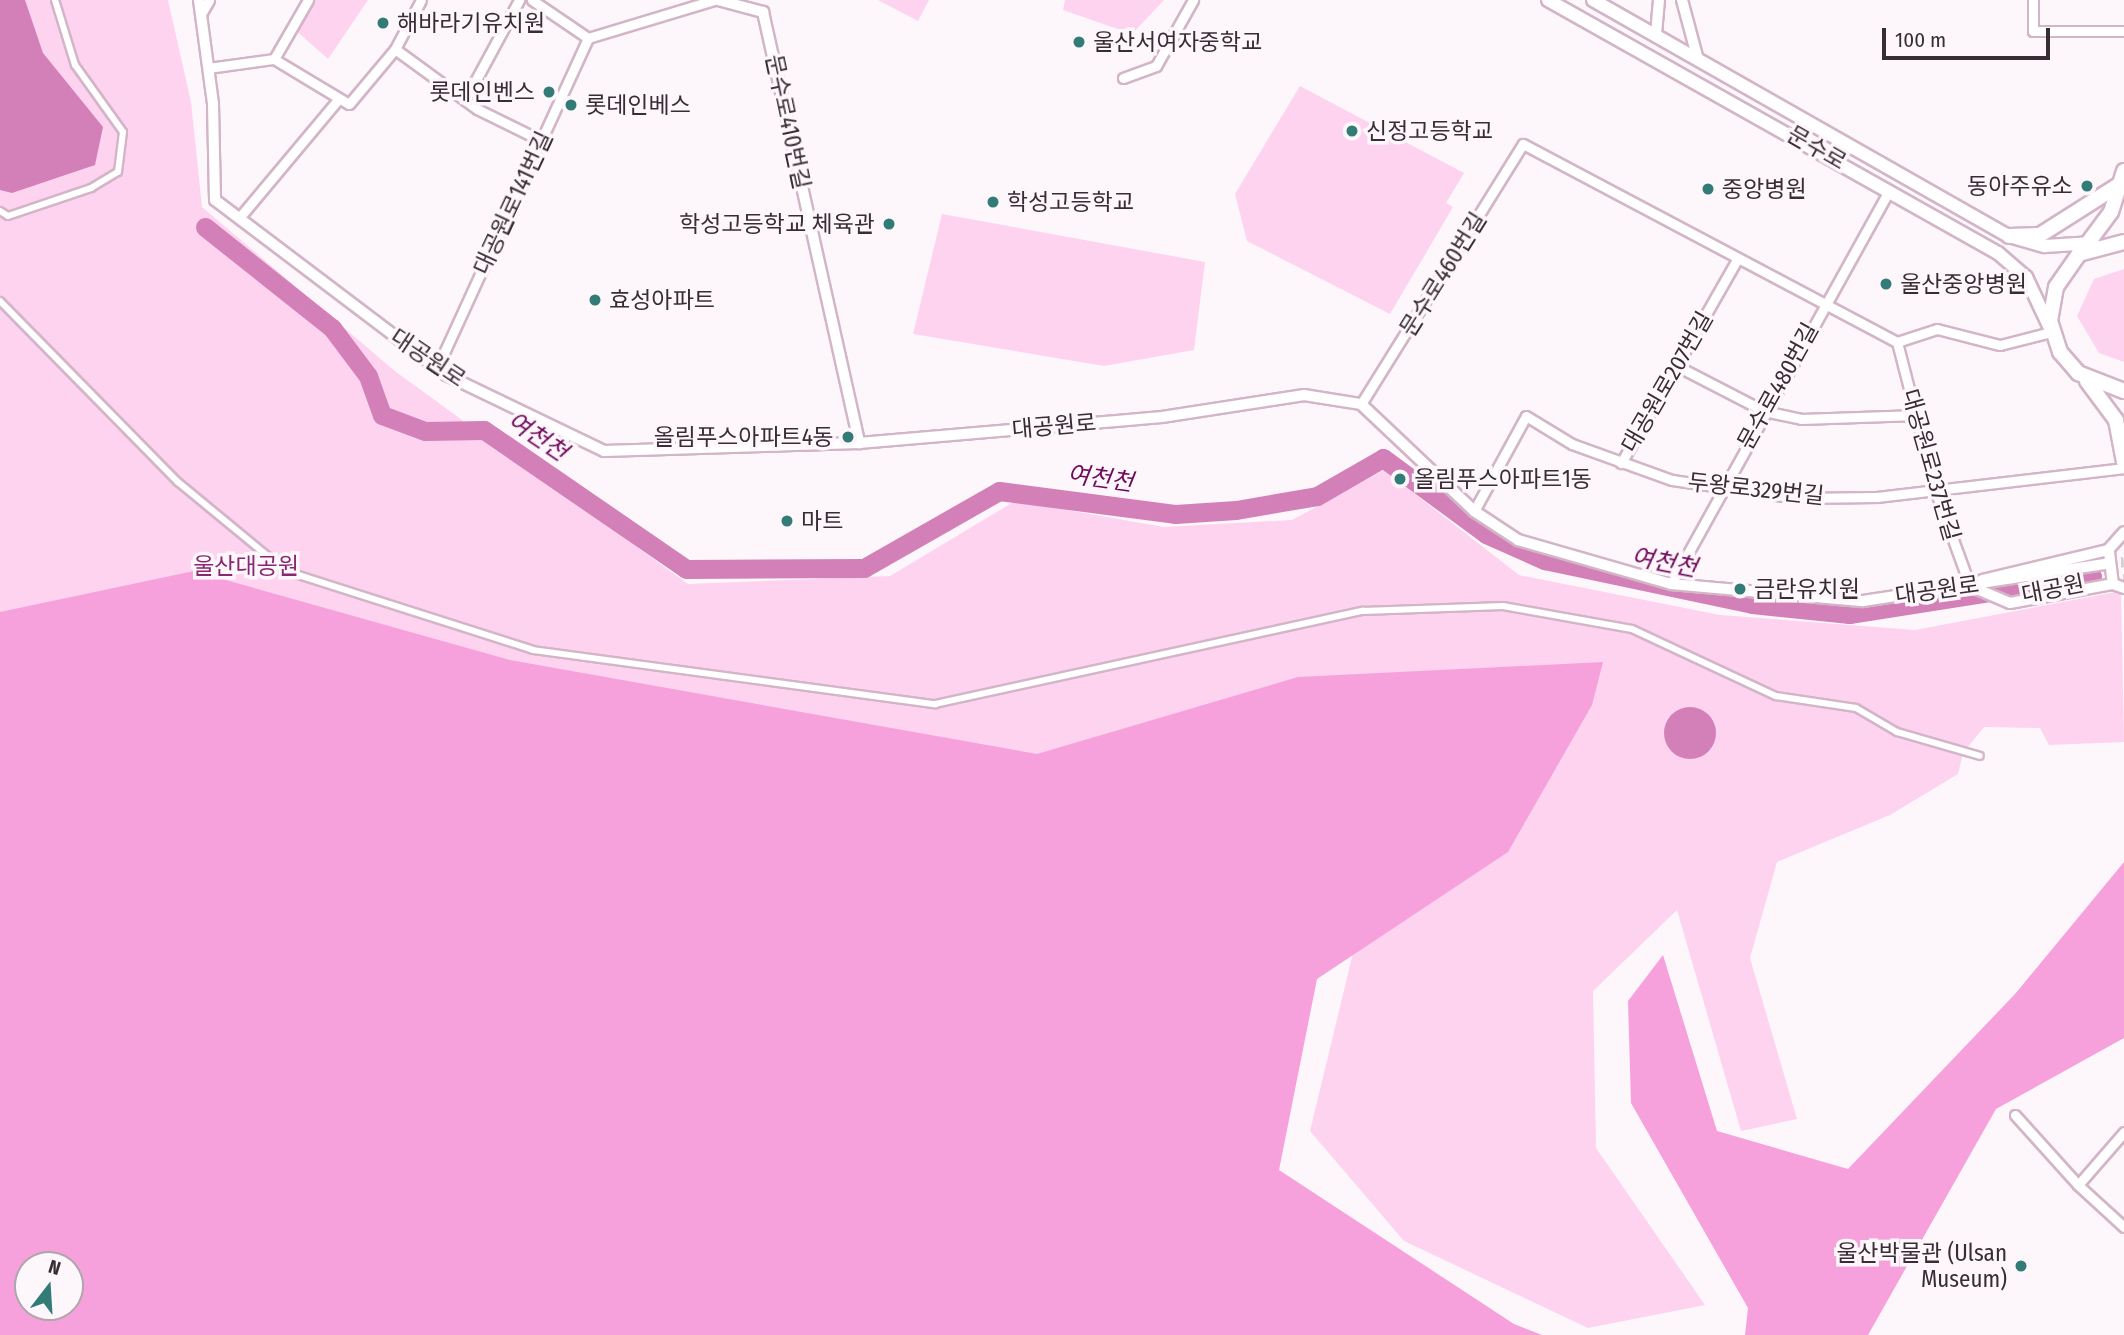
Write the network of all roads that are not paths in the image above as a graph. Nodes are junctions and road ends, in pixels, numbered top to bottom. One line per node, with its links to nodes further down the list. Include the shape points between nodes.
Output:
1 (55, 0): 34 (street, via 75,65 123,132 118,172 32,208 8,215)
2 (199, 0): 18 (street, 대공원로)
3 (209, 0): 18 (street)
4 (308, 0): 25 (street)
5 (421, 0): 23 (street)
6 (519, 0): 30 (street)
7 (532, 0): 22 (street)
8 (716, 0): 17 (street); 22 (street)
9 (760, 0): 17 (street, 문수로410번길)
10 (1192, 0): 28 (street, via 1156,65)
11 (1548, 0): 16 (main road, 문수로)
12 (1591, 0): 16 (main road, via 1588,15); 21 (main road, 문수로)
13 (1659, 0): 21 (street)
14 (1682, 0): 24 (street)
15 (2033, 0): 19 (street, via 2033,31)
16 (1562, 8): 20 (main road, 문수로)
17 (763, 12): 51 (street, 문수로410번길)
18 (201, 14): 27 (street, 대공원로)
19 (2124, 31)
20 (1608, 32): 21 (main road, via 1639,40); 26 (main road, 문수로)
21 (1657, 34): 24 (main road, 문수로); 26 (main road)
22 (588, 38): 31 (street, 대공원로141번길)
23 (396, 49): 29 (street, via 349,104); 30 (street)
24 (1697, 56): 36 (main road, 문수로)
25 (274, 59): 27 (street); 29 (street)
26 (1672, 67): 33 (main road, 문수로)
27 (208, 68): 35 (street, 대공원로, via 215,200)
28 (1123, 78)
29 (337, 100): 35 (street)
30 (465, 100): 31 (street)
31 (542, 141): 45 (street, 대공원로141번길)
32 (2123, 177): 36 (main road, via 2040,235); 38 (main road)
33 (1889, 190): 41 (street, 문수로480번길); 42 (main road, 문수로, via 2019,269)
34 (0, 211)
35 (239, 218): 45 (street, 대공원로)
36 (2009, 236): 38 (main road, 문수로, via 2045,246)
37 (2119, 242): 38 (main road)
38 (2084, 249): 42 (main road, via 2056,287)
39 (1737, 260): 41 (street); 44 (street, 대공원로207번길); 48 (street, 문수로460번길, via 1523,144)
40 (0, 301): 64 (street, via 178,482 286,571 533,650 935,704 1363,611 1503,606 1632,629 1776,696 1856,708 1897,732)
41 (1824, 305): 43 (street); 49 (street, 문수로480번길)
42 (2051, 332): 43 (street, via 2000,345 1937,330); 46 (main road)
43 (1897, 342): 50 (street, 대공원로237번길)
44 (1676, 366): 49 (street); 53 (street, 대공원로207번길)
45 (437, 368): 51 (street, 대공원로, via 604,451)
46 (2078, 373): 47 (main road); 52 (main road, via 2116,420)
47 (2124, 391)
48 (1362, 404): 51 (street, 대공원로, via 1304,395 1162,417); 57 (street, 대공원로)
49 (1764, 411): 50 (street, via 1801,419); 55 (street, 문수로480번길)
50 (1917, 415): 56 (street, 대공원로237번길)
51 (859, 443)
52 (2124, 462)
53 (1621, 463): 55 (street, 두왕로329번길); 57 (street, 대공원로207번길, via 1526,416)
54 (2124, 468): 56 (street, 두왕로329번길)
55 (1722, 487): 56 (street, 두왕로329번길, via 1797,498); 61 (street, 문수로480번길)
56 (1934, 489): 63 (street, 대공원로237번길)
57 (1474, 511): 61 (street, 대공원로, via 1518,540)
58 (2124, 532): 59 (street)
59 (2108, 550): 62 (street); 63 (street, via 1993,575)
60 (2106, 564): 63 (street, 대공원로)
61 (1671, 584): 63 (street, 대공원로, via 1863,601)
62 (2115, 584): 63 (street, via 1999,599)
63 (1969, 586)
64 (1980, 756)
65 (2015, 1115): 67 (street)
66 (2124, 1132): 67 (street)
67 (2078, 1185): 68 (street)
68 (2124, 1227)

